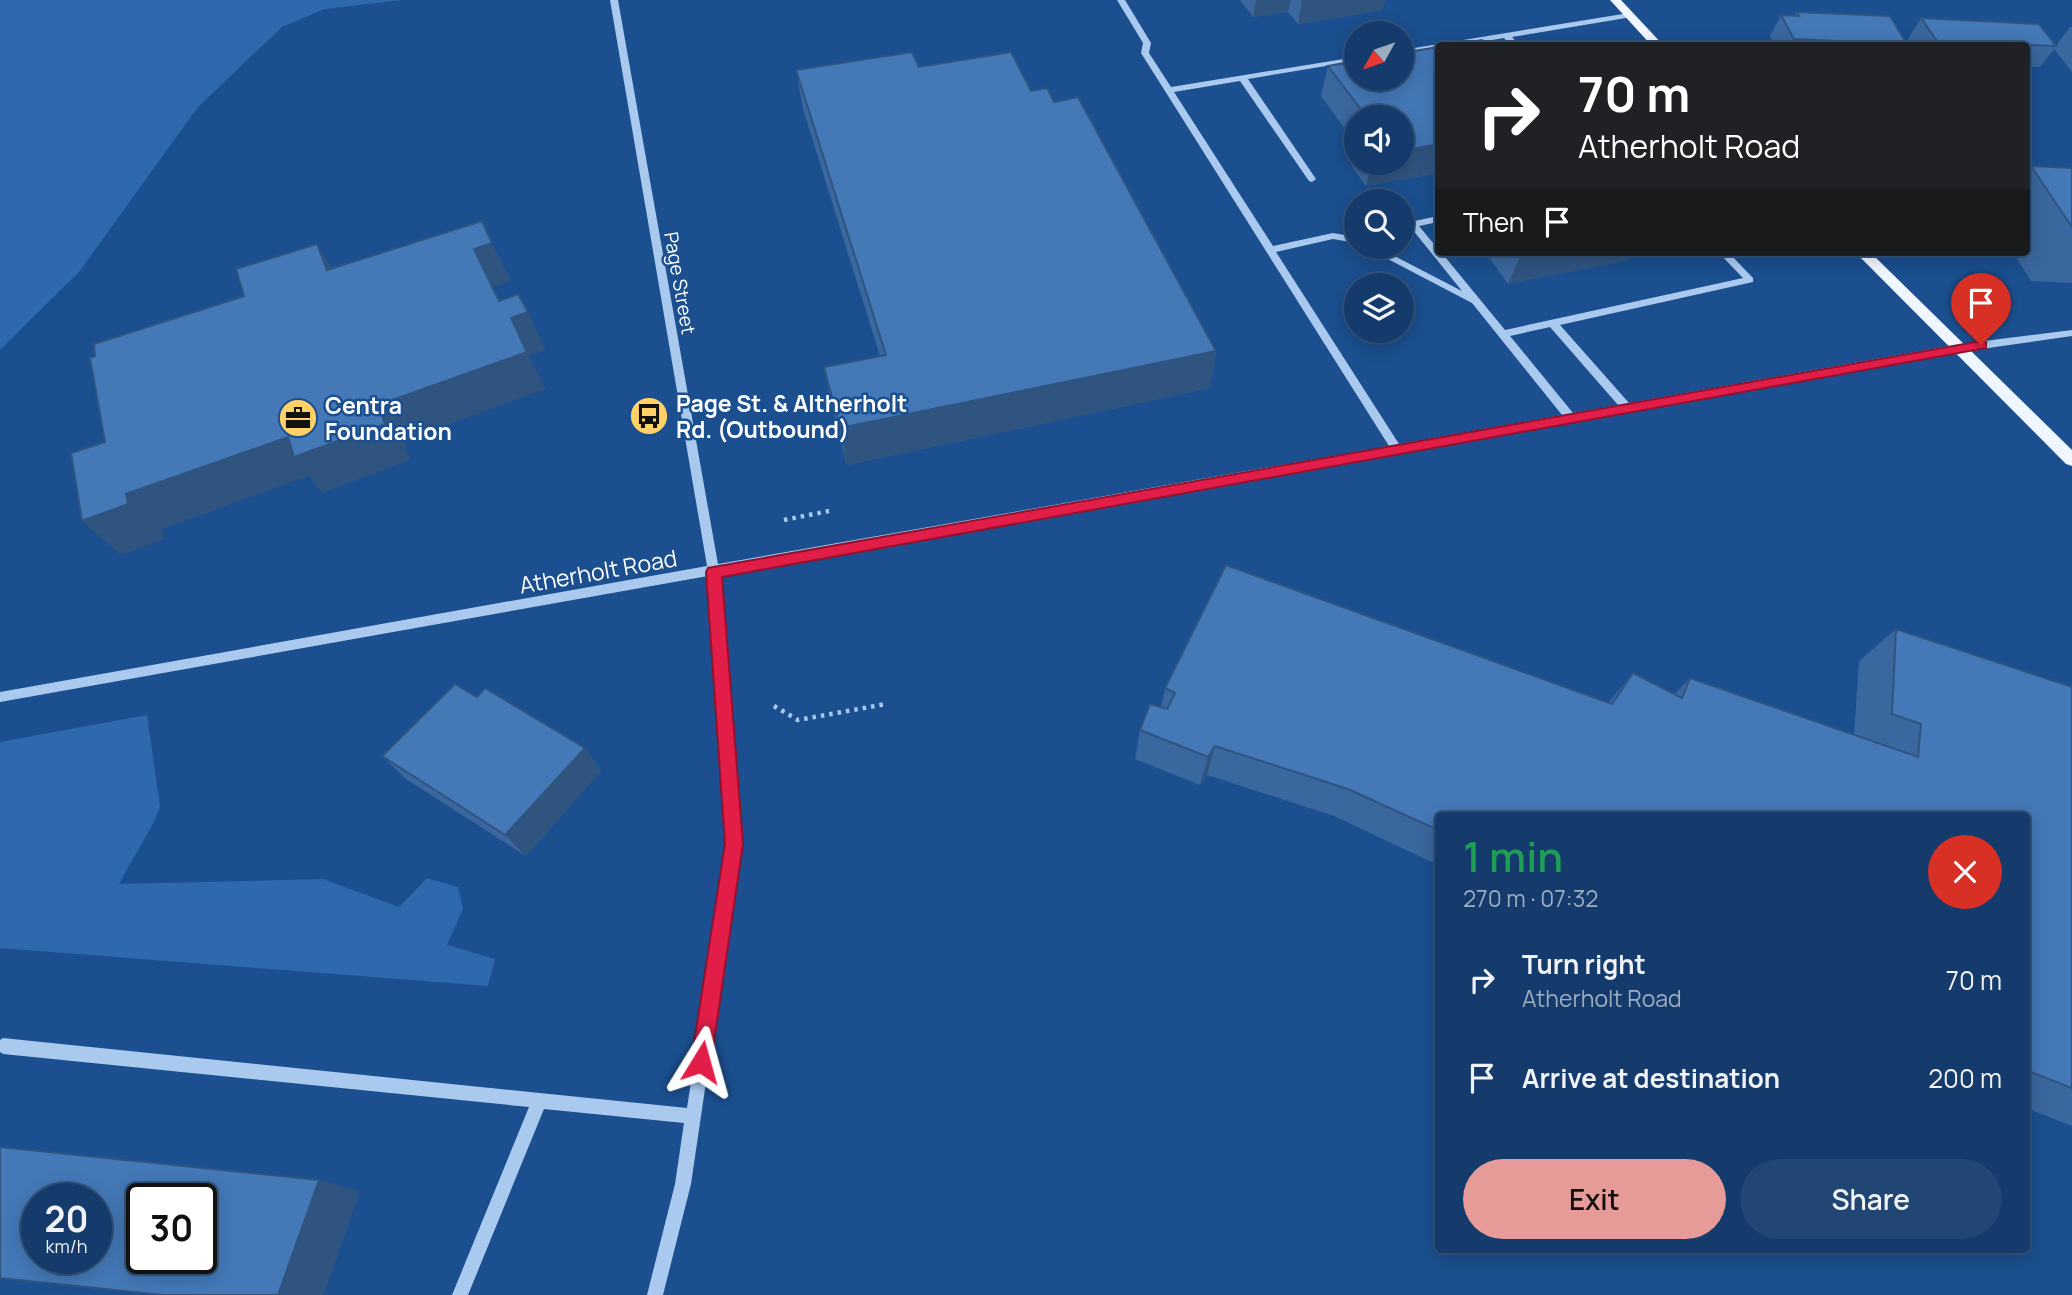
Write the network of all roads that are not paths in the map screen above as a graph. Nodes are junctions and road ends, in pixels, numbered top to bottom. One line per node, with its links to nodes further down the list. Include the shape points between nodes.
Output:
1 (614, 0): 32 (street, Page Street)
2 (1121, 0): 13 (street)
3 (1615, 0): 4 (main road)
4 (1629, 15): 5 (street); 8 (main road)
5 (1506, 35): 6 (street); 7 (lane)
6 (1463, 42)
7 (1512, 42)
8 (1655, 42)
9 (1435, 47): 10 (street)
10 (1414, 50)
11 (1344, 61): 12 (street)
12 (1242, 78): 13 (street); 14 (street)
13 (1168, 90): 17 (street)
14 (1312, 179)
15 (1435, 220): 18 (street, via 1413,224)
16 (1344, 238): 17 (street, via 1333,236)
17 (1270, 250): 30 (street)
18 (1435, 251)
19 (1439, 256): 23 (street)
20 (1727, 256): 24 (street, via 1750,280)
21 (1865, 256): 27 (main road)
22 (1393, 259): 23 (street)
23 (1478, 303): 26 (street)
24 (1553, 324): 26 (lane); 28 (street)
25 (2072, 333): 27 (street, Atherholt Road)
26 (1503, 334): 29 (street)
27 (1960, 348): 28 (street, Atherholt Road); 31 (main road)
28 (1627, 408): 29 (street, Atherholt Road)
29 (1571, 418): 30 (street, Atherholt Road)
30 (1397, 449): 32 (street, Atherholt Road)
31 (2072, 460)
32 (714, 572): 33 (street, Atherholt Road); 36 (street, Page Street, via 734,844)
33 (0, 697)
34 (4, 1046): 35 (street)
35 (539, 1101): 36 (street); 37 (street)
36 (693, 1116): 38 (street, Page Street)
37 (460, 1295)
38 (655, 1295)

